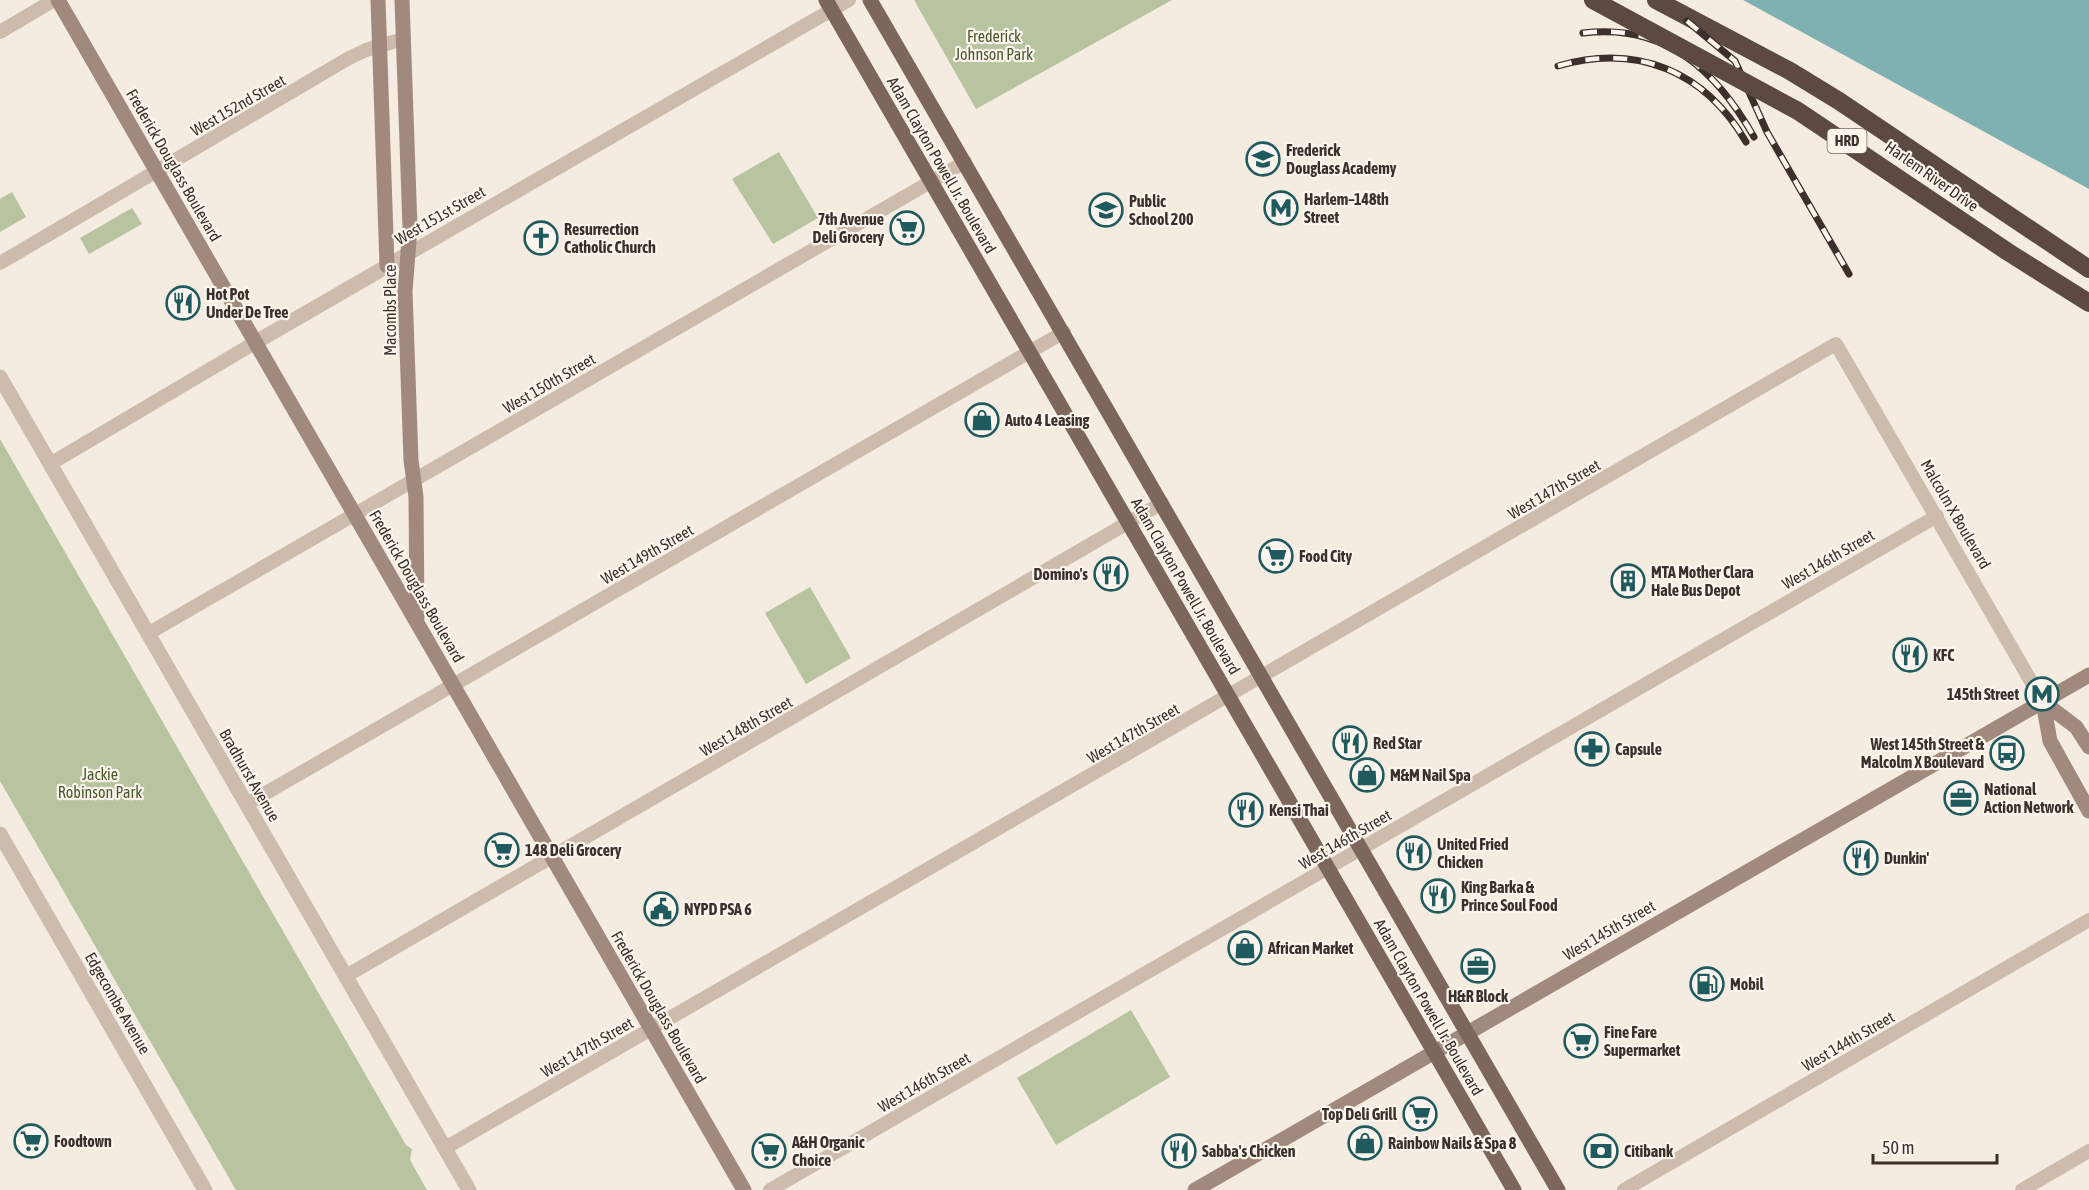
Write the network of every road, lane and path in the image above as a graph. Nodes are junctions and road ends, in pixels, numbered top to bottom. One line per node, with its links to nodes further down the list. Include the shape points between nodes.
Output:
1 (56, 0): 9 (street); 13 (main road, Frederick Douglass Boulevard)
2 (378, 0): 11 (main road, Macombs Place)
3 (402, 0): 10 (main road, Macombs Place)
4 (849, 0): 8 (street, West 151st Street)
5 (870, 0): 12 (main road, Adam Clayton Powell Jr. Boulevard)
6 (1593, 0): 19 (highway, Harlem River Drive / HRD, bridge, via 1798,111)
7 (1656, 0): 18 (highway, Harlem River Drive / HRD, via 1839,101)
8 (829, 5): 14 (main road, Adam Clayton Powell Jr. Boulevard); 15 (street, West 151st Street)
9 (0, 32)
10 (403, 39): 11 (street, West 152nd Street); 15 (main road, Macombs Place)
11 (380, 45): 13 (street, West 152nd Street, via 349,58); 17 (main road, Macombs Place)
12 (965, 162): 14 (street, West 150th Street); 20 (main road, Adam Clayton Powell Jr. Boulevard)
13 (157, 171): 16 (street, West 152nd Street); 21 (main road, Frederick Douglass Boulevard)
14 (931, 181): 23 (main road, Adam Clayton Powell Jr. Boulevard); 26 (street, West 150th Street)
15 (408, 254): 17 (street, West 151st Street); 26 (main road, Macombs Place, via 405,291)
16 (0, 263)
17 (387, 266): 21 (street, West 151st Street)
18 (2089, 269)
19 (2089, 303)
20 (1064, 332): 23 (street, West 149th Street); 27 (main road, Adam Clayton Powell Jr. Boulevard)
21 (256, 342): 25 (street, West 151st Street); 28 (main road, Frederick Douglass Boulevard)
22 (1836, 344): 29 (street, Malcolm X Boulevard); 34 (street, West 147th Street)
23 (1029, 352): 30 (main road, Adam Clayton Powell Jr. Boulevard); 35 (street, West 149th Street)
24 (0, 378): 25 (street, Bradhurst Avenue)
25 (50, 464): 32 (street, Bradhurst Avenue)
26 (414, 480): 28 (street, West 150th Street); 31 (main road, Macombs Place)
27 (1162, 503): 30 (street, West 148th Street); 34 (main road, Adam Clayton Powell Jr. Boulevard)
28 (354, 514): 31 (main road, Frederick Douglass Boulevard); 32 (street, West 150th Street)
29 (1937, 516): 37 (street, Malcolm X Boulevard); 42 (street, West 146th Street)
30 (1128, 524): 36 (main road, Adam Clayton Powell Jr. Boulevard); 43 (street, West 148th Street)
31 (417, 621): 35 (main road, Frederick Douglass Boulevard)
32 (149, 633): 39 (street, Bradhurst Avenue)
33 (2089, 675): 37 (main road, West 145th Street)
34 (1263, 677): 36 (street, West 147th Street); 42 (main road, Adam Clayton Powell Jr. Boulevard)
35 (454, 685): 39 (street, West 149th Street); 43 (main road, Frederick Douglass Boulevard)
36 (1229, 696): 44 (main road, Adam Clayton Powell Jr. Boulevard); 47 (street, West 147th Street)
37 (2043, 702): 38 (main road, Malcolm X Boulevard, via 2076,727); 40 (main road, Malcolm X Boulevard, via 2050,741); 48 (main road, West 145th Street)
38 (2089, 747)
39 (247, 804): 46 (street, Bradhurst Avenue)
40 (2089, 811)
41 (0, 834): 52 (street, Edgecombe Avenue)
42 (1361, 848): 44 (street, West 146th Street); 48 (main road, Adam Clayton Powell Jr. Boulevard)
43 (552, 857): 46 (street, West 148th Street); 47 (main road, Frederick Douglass Boulevard)
44 (1328, 868): 49 (main road, Adam Clayton Powell Jr. Boulevard); 55 (street, West 146th Street)
45 (2089, 920): 59 (street, West 144th Street)
46 (346, 976): 50 (street, Bradhurst Avenue)
47 (652, 1029): 50 (street, West 147th Street); 54 (main road, Frederick Douglass Boulevard)
48 (1468, 1032): 49 (main road, West 145th Street); 58 (main road, Adam Clayton Powell Jr. Boulevard)
49 (1434, 1052): 56 (main road, West 145th Street); 57 (main road, Adam Clayton Powell Jr. Boulevard)
50 (445, 1148): 53 (street, Bradhurst Avenue)
51 (2089, 1151): 60 (street)
52 (205, 1190)
53 (469, 1190)
54 (744, 1190)
55 (770, 1190)
56 (1195, 1190)
57 (1514, 1190)
58 (1558, 1190)
59 (1624, 1190)
60 (2022, 1190)

